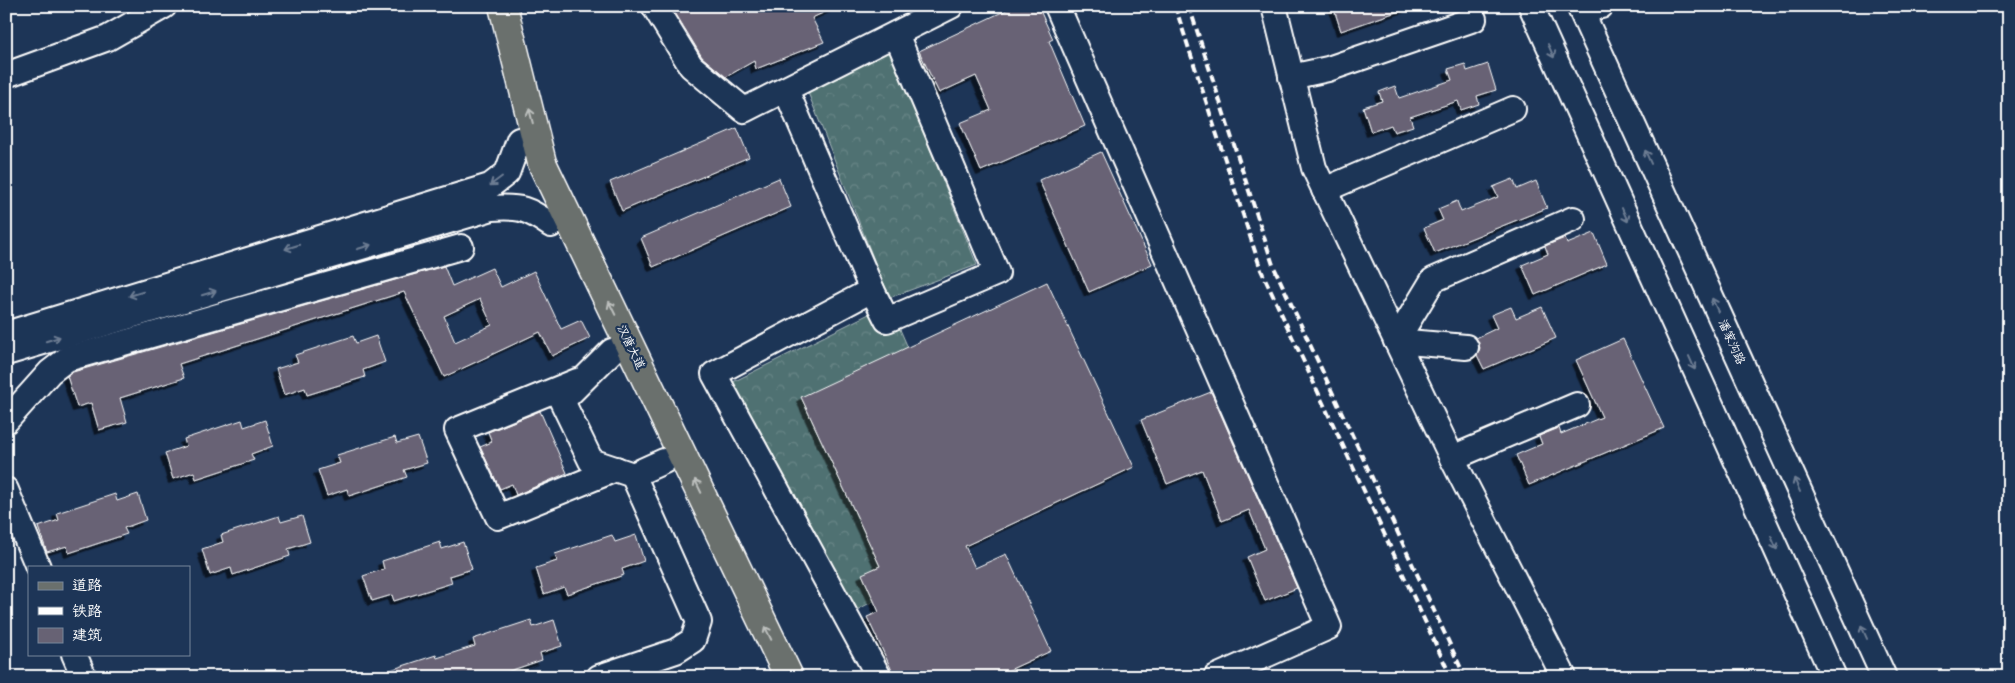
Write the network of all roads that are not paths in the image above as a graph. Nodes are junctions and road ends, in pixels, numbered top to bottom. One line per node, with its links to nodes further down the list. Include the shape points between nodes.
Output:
1 (164, 6): 12 (street, via 108,38)
2 (484, 6): 16 (main road, 汉唐大道)
3 (504, 6): 39 (main road, 汉唐大道, one-way to 3, via 542,163)
4 (654, 6): 14 (street, via 691,66 744,110)
5 (951, 6): 11 (street)
6 (1057, 6): 41 (street, via 1329,627)
7 (1274, 6): 13 (street)
8 (1531, 6): 43 (street, one-way to 43)
9 (1587, 8): 44 (street, 潘家沟路, one-way to 9)
10 (1474, 19): 13 (street, via 1328,70)
11 (896, 34): 14 (street); 21 (street, via 997,273 887,320)
12 (6, 75)
13 (1291, 77): 17 (street, via 1314,168)
14 (786, 90): 21 (street)
15 (1512, 109): 17 (street)
16 (519, 140): 19 (main road, 汉唐大道, via 528,177); 22 (street, one-way to 22, via 507,173 490,186)
17 (1324, 190): 23 (street)
18 (1573, 219): 23 (street, via 1433,280)
19 (551, 225): 25 (main road, 汉唐大道); 26 (street, one-way to 19, via 492,208 513,206 531,211)
20 (461, 246): 29 (street, via 67,359 50,372)
21 (872, 290): 40 (street, via 714,374)
22 (6, 334)
23 (1396, 341): 24 (street); 30 (street)
24 (1466, 347)
25 (612, 351): 27 (street); 31 (main road, 汉唐大道)
26 (6, 353)
27 (584, 379): 32 (street, via 562,401 591,461); 32 (street, via 458,430 498,517)
28 (1577, 405): 30 (street)
29 (6, 421)
30 (1452, 458): 42 (street)
31 (664, 461): 32 (street); 38 (main road, 汉唐大道)
32 (625, 472): 37 (street, via 699,622 693,640 676,651)
33 (6, 490): 34 (street)
34 (38, 566)
35 (75, 656): 36 (street)
36 (84, 677)
37 (598, 677)
38 (768, 677)
39 (789, 677)
40 (879, 677)
41 (1216, 677)
42 (1564, 677)
43 (1834, 677)
44 (1884, 677)

